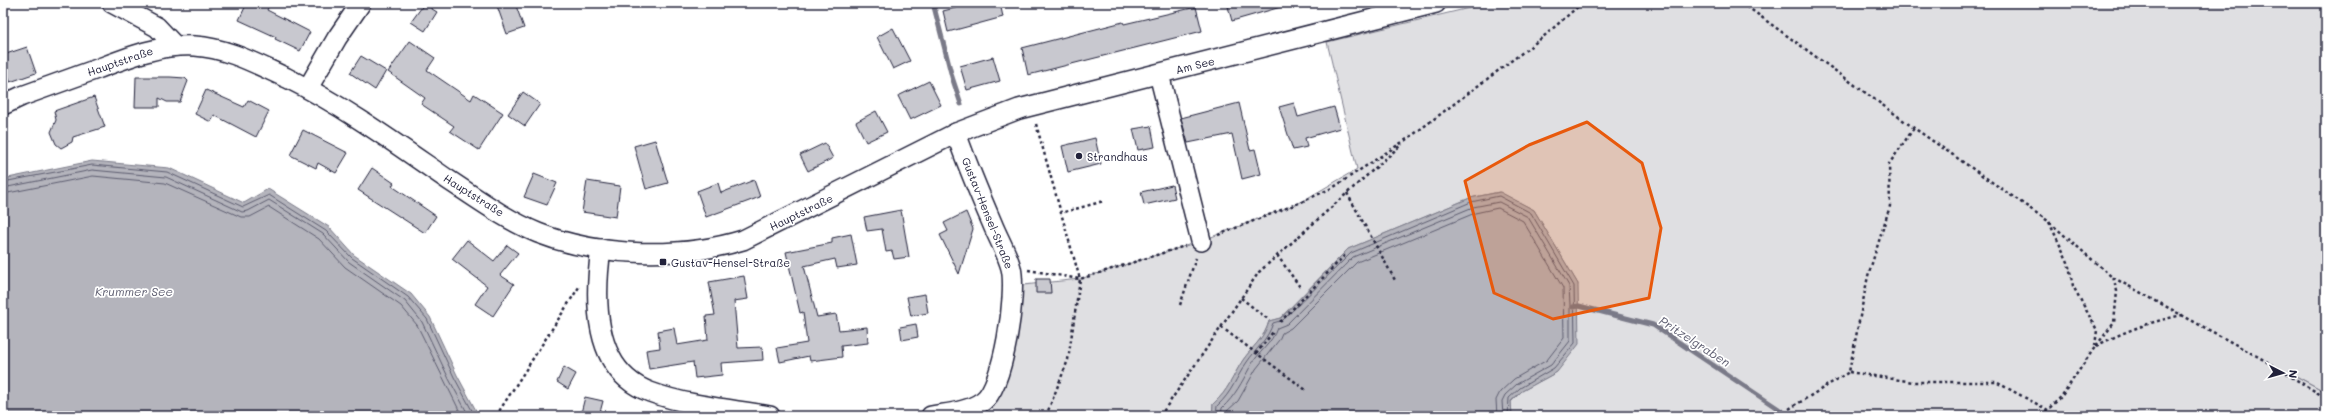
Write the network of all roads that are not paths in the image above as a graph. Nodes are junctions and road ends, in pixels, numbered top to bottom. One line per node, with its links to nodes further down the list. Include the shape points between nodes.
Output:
1 (112, 3): 4 (street, via 157,27)
2 (361, 3): 6 (street)
3 (1436, 3): 5 (street, Am See)
4 (175, 46): 6 (street, Hauptstraße, via 216,49 246,58); 7 (street, Hauptstraße, via 154,49)
5 (1159, 74): 8 (street, Am See, via 1031,106 987,119); 9 (street)
6 (308, 88): 10 (street, Hauptstraße, via 342,107 472,195 523,226)
7 (3, 105)
8 (956, 133): 10 (street, Hauptstraße, via 743,240 694,251); 12 (street, Gustav-Hensel-Straße, via 970,173 1011,267 1014,286 1005,351 992,392 983,401 963,410)
9 (1201, 241)
10 (600, 258): 11 (street, via 597,310 602,336 611,360 628,379 648,392 676,400)
11 (770, 416)
12 (931, 416)

